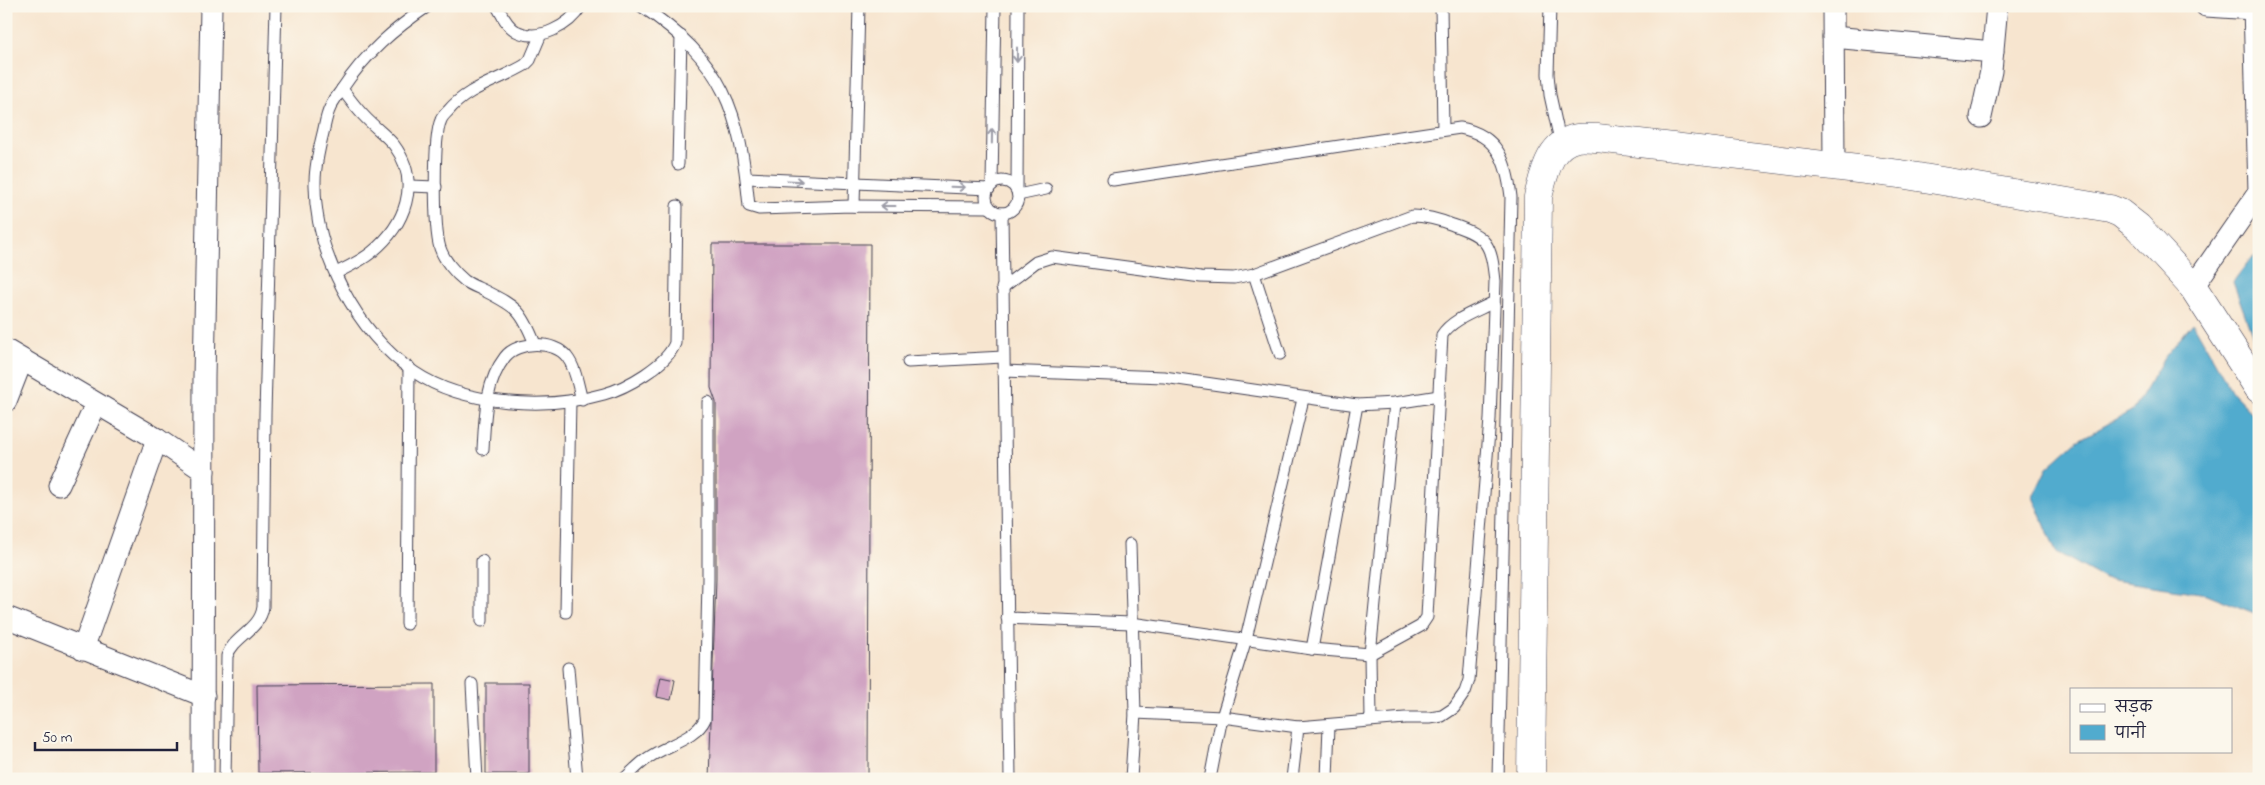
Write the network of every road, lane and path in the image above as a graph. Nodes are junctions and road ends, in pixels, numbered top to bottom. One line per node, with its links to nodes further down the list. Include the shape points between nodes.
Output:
1 (211, 6): 64 (street)
2 (276, 6): 87 (lane, via 263,607 260,620 226,656)
3 (428, 6): 20 (lane, via 375,47)
4 (496, 6): 16 (lane, via 517,31)
5 (581, 6): 16 (lane, via 565,24)
6 (642, 6): 17 (lane)
7 (859, 6): 28 (lane)
8 (996, 6): 31 (lane, one-way to 8)
9 (1018, 6): 34 (lane, one-way to 34)
10 (1442, 6): 22 (lane)
11 (1550, 6): 23 (lane, via 1548,74)
12 (1833, 6): 18 (street)
13 (1997, 6): 19 (street)
14 (2206, 6): 15 (street)
15 (2253, 8): 33 (street)
16 (541, 34): 30 (lane, via 525,65 461,97 441,121)
17 (681, 36): 24 (lane); 26 (lane, via 716,74 740,135)
18 (1833, 38): 19 (street); 25 (street)
19 (1993, 52): 21 (street)
20 (342, 89): 29 (lane, via 395,146 408,173); 39 (lane, via 330,108 319,147 315,182 327,254)
21 (1981, 117)
22 (1443, 130): 27 (lane); 96 (lane, via 1478,131 1491,142 1501,155 1509,176 1511,197)
23 (1561, 145): 25 (street, via 1576,138 1597,138); 97 (street, via 1546,164 1538,198)
24 (678, 164)
25 (1834, 166): 42 (street, via 2110,209 2138,227)
26 (746, 178): 28 (lane, one-way to 28); 36 (lane, via 749,206 754,208)
27 (1113, 180)
28 (855, 184): 31 (lane, one-way to 31); 36 (lane)
29 (410, 186): 30 (lane); 39 (lane, via 405,210 388,236 372,252)
30 (436, 187): 44 (lane, via 436,231 446,261 466,282 519,311)
31 (990, 187): 34 (lane, via 1006,182); 37 (lane, via 986,198)
32 (1046, 189): 34 (lane)
33 (2259, 192): 42 (street)
34 (1017, 193): 38 (lane, via 1016,206)
35 (677, 206): 55 (lane, via 673,350 618,390)
36 (854, 206): 37 (lane, one-way to 36)
37 (989, 207): 38 (lane)
38 (1002, 214): 41 (lane)
39 (336, 273): 49 (lane, via 360,319 387,349)
40 (1254, 274): 41 (lane, via 1234,278 1201,277 1052,257 1036,262); 43 (lane, via 1395,221 1428,216 1475,232 1483,240 1492,259); 45 (lane)
41 (1002, 288): 47 (lane)
42 (2197, 292): 51 (street)
43 (1494, 302): 52 (lane, via 1446,329 1440,350); 83 (lane, via 1490,419 1469,680 1460,702 1442,716)
44 (535, 344): 53 (lane, via 512,350 504,357); 55 (lane, via 557,349 567,356)
45 (1280, 354)
46 (14, 355): 56 (street); 60 (street)
47 (1003, 356): 48 (lane); 50 (lane)
48 (908, 362)
49 (409, 367): 53 (lane, via 449,390); 73 (lane)
50 (1004, 371): 54 (lane, via 1164,377); 70 (lane)
51 (2259, 389)
52 (1439, 396): 59 (lane); 77 (lane, via 1427,618 1420,626)
53 (486, 398): 57 (lane, via 516,403); 63 (lane)
54 (1302, 399): 61 (lane); 74 (lane)
55 (582, 400): 57 (lane)
56 (6, 401)
57 (570, 401): 68 (lane)
58 (708, 402): 90 (lane, via 705,719 694,734 648,758)
59 (1395, 403): 61 (lane); 77 (lane)
60 (96, 404): 62 (street); 65 (street)
61 (1357, 405): 75 (lane)
62 (157, 439): 64 (street); 76 (street)
63 (483, 449)
64 (204, 470): 80 (street)
65 (58, 485)
66 (1130, 544): 72 (lane)
67 (482, 561): 71 (lane)
68 (566, 612)
69 (6, 617): 76 (street)
70 (1007, 618): 72 (lane); 91 (lane)
71 (482, 621)
72 (1131, 622): 74 (lane); 81 (lane)
73 (407, 624)
74 (1246, 639): 75 (lane); 82 (lane)
75 (1312, 648): 77 (lane)
76 (83, 649): 80 (street)
77 (1370, 654): 83 (lane)
78 (568, 668): 89 (lane)
79 (472, 684): 88 (lane)
80 (204, 696): 86 (street)
81 (1135, 713): 82 (lane); 92 (lane)
82 (1222, 717): 85 (lane); 93 (lane)
83 (1371, 720): 84 (lane)
84 (1329, 725): 85 (lane); 95 (lane)
85 (1298, 727): 94 (lane)
86 (204, 779)
87 (225, 779)
88 (477, 779)
89 (577, 779)
90 (624, 779)
91 (1010, 779)
92 (1131, 779)
93 (1210, 779)
94 (1292, 779)
95 (1327, 779)
96 (1498, 779)
97 (1531, 779)

